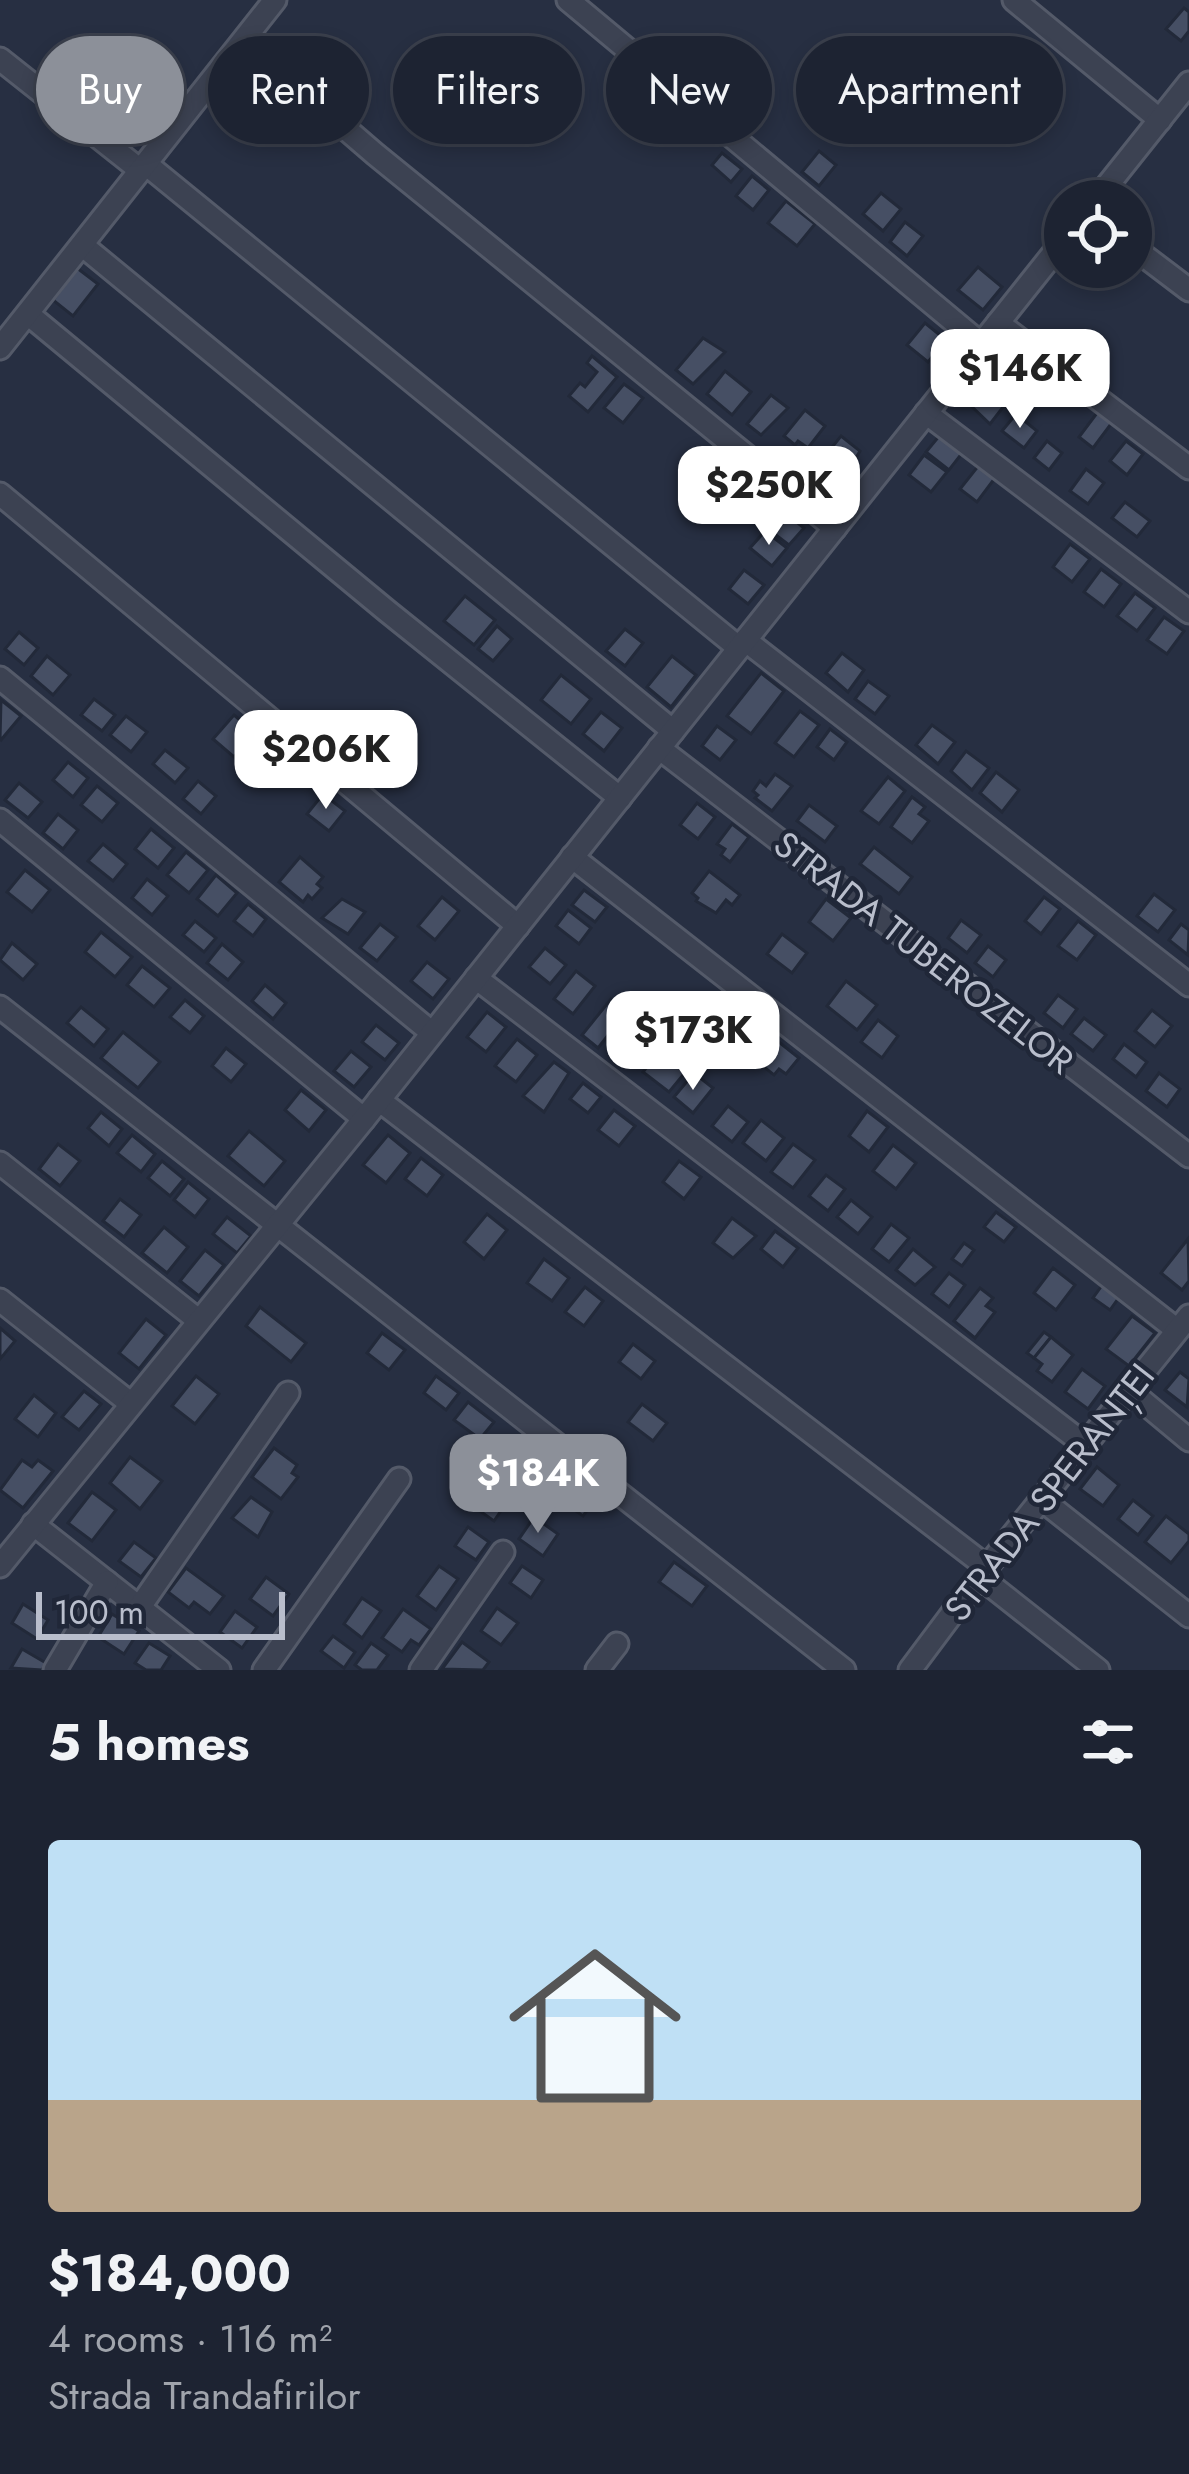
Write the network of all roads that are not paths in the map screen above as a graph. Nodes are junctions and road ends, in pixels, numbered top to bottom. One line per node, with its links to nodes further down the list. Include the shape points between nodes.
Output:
1 (275, 0): 4 (street)
2 (568, 0): 18 (street)
3 (1014, 0): 8 (street)
4 (248, 36)
5 (0, 59): 10 (street)
6 (208, 86): 10 (street)
7 (1185, 96): 8 (street)
8 (1160, 120): 11 (street)
9 (363, 144): 23 (street)
10 (143, 167): 12 (street); 25 (street)
11 (1112, 180)
12 (82, 245): 16 (street); 27 (street, STRADA TUBEROZELOR)
13 (1152, 262): 15 (street)
14 (1044, 265): 17 (street)
15 (1189, 290)
16 (28, 314): 19 (street); 28 (street)
17 (998, 323): 18 (street); 21 (street)
18 (981, 344): 20 (street)
19 (0, 348)
20 (926, 413): 23 (street); 24 (street)
21 (1189, 468)
22 (0, 494): 31 (street)
23 (835, 528): 25 (street)
24 (1189, 612)
25 (742, 645): 27 (street); 33 (street)
26 (0, 678): 35 (street)
27 (666, 740): 28 (street); 38 (street, STRADA TUBEROZELOR)
28 (620, 798): 30 (street)
29 (0, 820): 37 (street)
30 (572, 857): 31 (street); 43 (street)
31 (518, 926): 32 (street)
32 (476, 978): 35 (street); 48 (street)
33 (1189, 985)
34 (0, 1007): 40 (street)
35 (431, 1032): 36 (street)
36 (379, 1100): 37 (street); 54 (street)
37 (364, 1119): 40 (street)
38 (1189, 1156)
39 (0, 1162): 42 (street)
40 (274, 1226): 42 (street); 65 (street)
41 (0, 1300): 46 (street)
42 (199, 1321): 46 (street)
43 (1183, 1323): 44 (street, STRADA SPERANȚEI)
44 (1129, 1390): 47 (street); 48 (street, STRADA SPERANȚEI)
45 (288, 1393): 56 (street)
46 (130, 1403): 51 (street)
47 (1189, 1440)
48 (1084, 1444): 50 (street, STRADA SPERANȚEI)
49 (399, 1478): 62 (street)
50 (1041, 1499): 54 (street, STRADA SPERANȚEI); 57 (street)
51 (33, 1525): 52 (street); 55 (street)
52 (5, 1550)
53 (503, 1552): 63 (street)
54 (983, 1572): 66 (street, STRADA SPERANȚEI); 67 (street)
55 (107, 1582): 56 (street); 60 (street)
56 (140, 1607): 59 (street)
57 (1189, 1616)
58 (616, 1644): 64 (street)
59 (193, 1662): 61 (street)
60 (55, 1670)
61 (219, 1670)
62 (264, 1670)
63 (421, 1670)
64 (597, 1670)
65 (844, 1670)
66 (910, 1670)
67 (1098, 1670)

